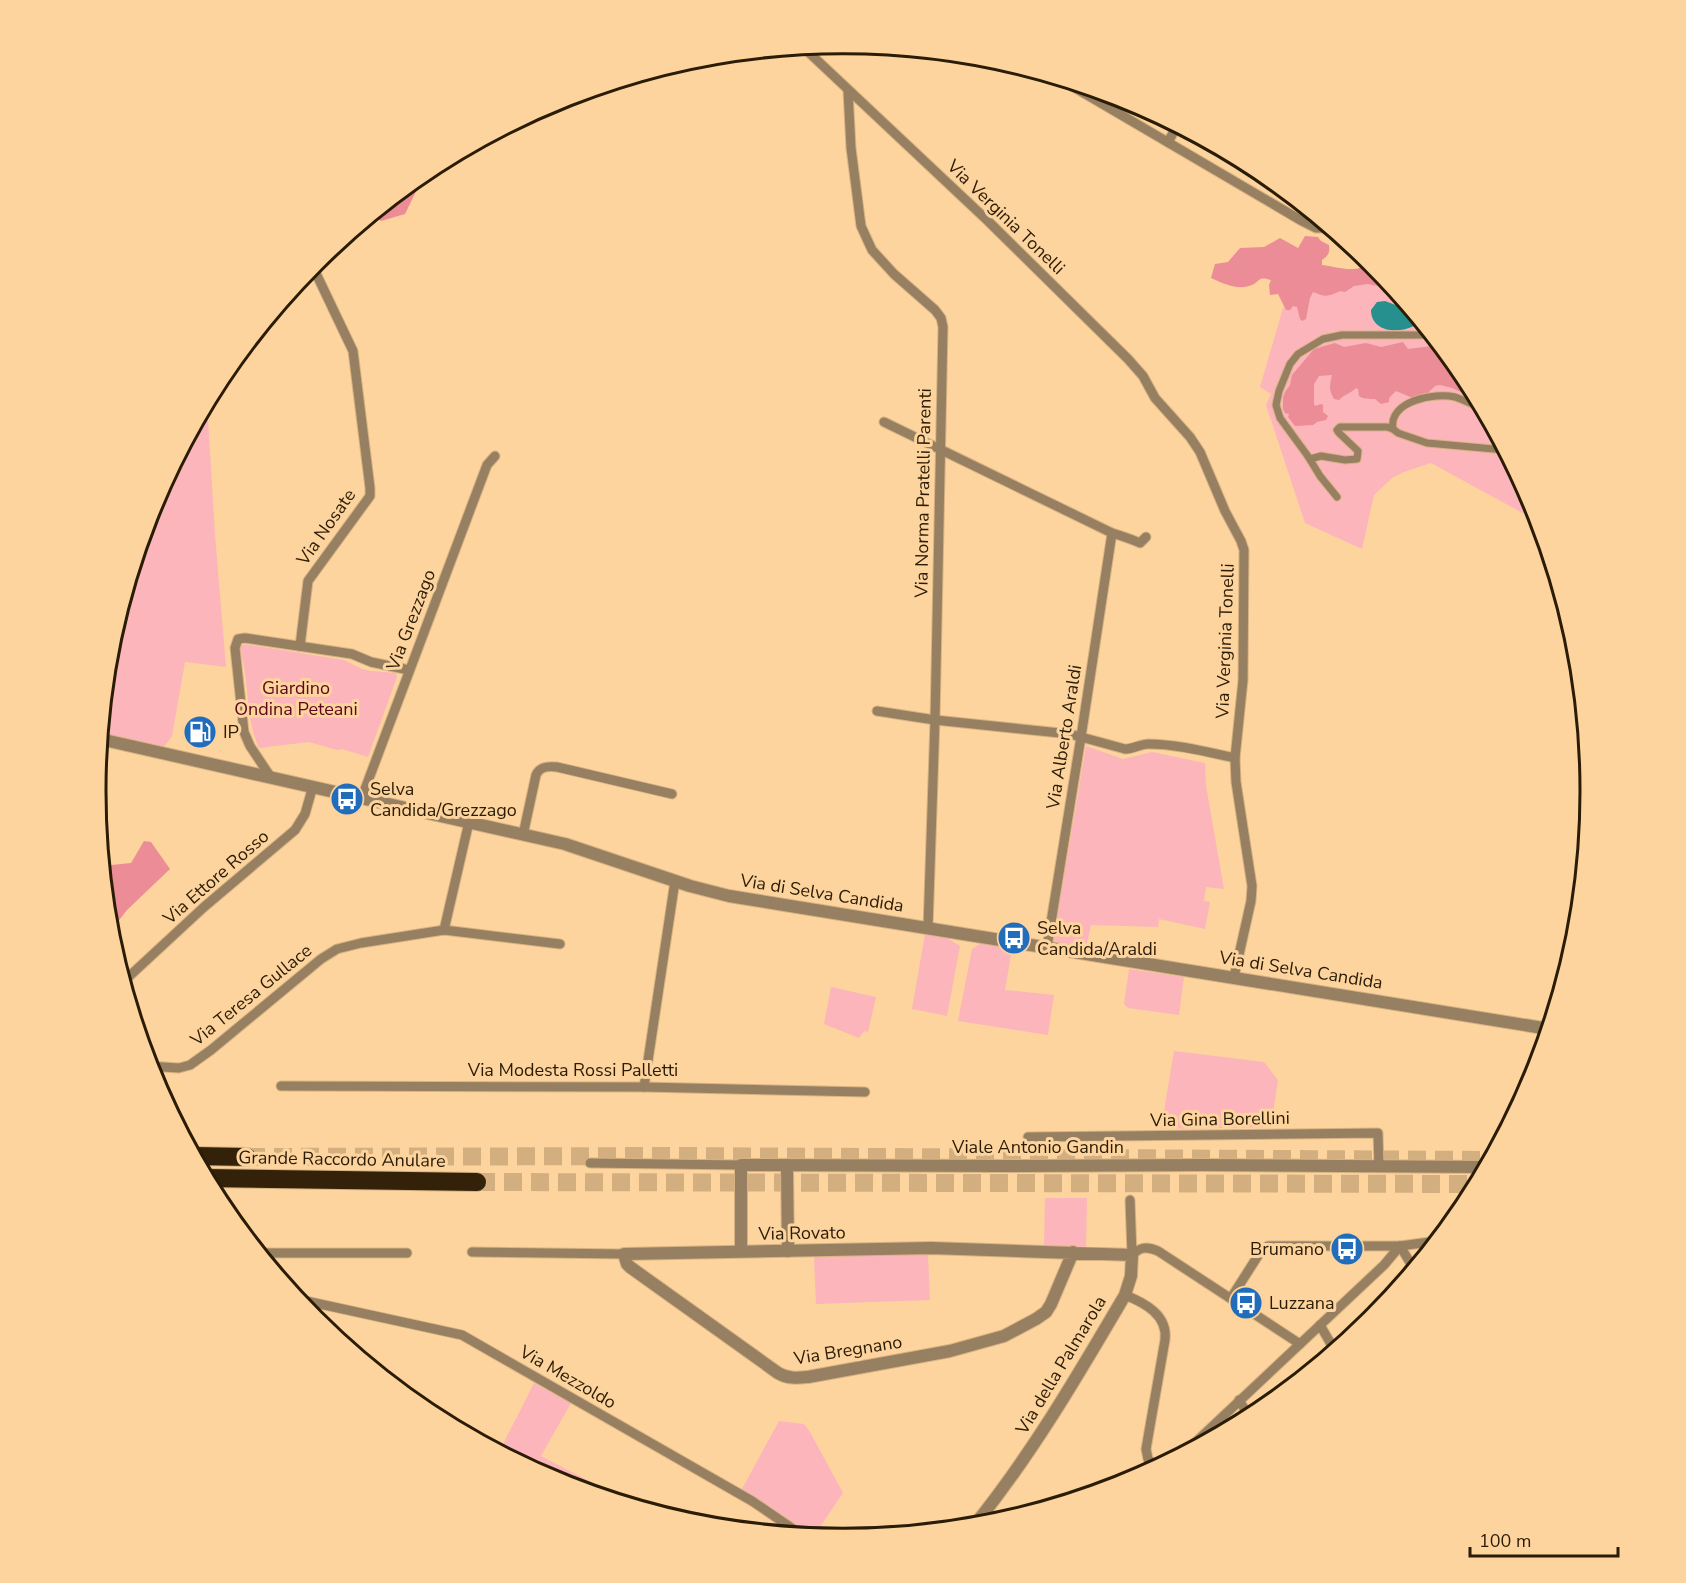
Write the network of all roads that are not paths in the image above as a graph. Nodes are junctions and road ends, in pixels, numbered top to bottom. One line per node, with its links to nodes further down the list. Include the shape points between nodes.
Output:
1 (811, 55): 2 (street, Via Verginia Tonelli)
2 (848, 91): 15 (street, Via Norma Pratelli Parenti, via 861,226 872,250 943,322); 27 (street, Via Verginia Tonelli, via 1128,359 1200,452 1244,550 1243,680)
3 (1088, 96): 5 (street)
4 (1173, 132): 5 (street)
5 (1168, 142): 6 (street)
6 (1318, 228)
7 (317, 275): 21 (street, Via Nosate, via 352,351 370,495 308,580)
8 (1421, 335): 10 (street, via 1353,334 1323,339 1298,354 1290,364)
9 (1268, 400): 10 (street)
10 (1276, 404): 17 (street, via 1280,418)
11 (1470, 404): 13 (street, via 1454,397 1404,404 1392,422)
12 (885, 422): 15 (street)
13 (1393, 429): 14 (street, via 1427,443); 17 (street, via 1340,427 1339,433 1359,451 1357,459)
14 (1496, 449)
15 (941, 450): 19 (street); 24 (street, Via Norma Pratelli Parenti)
16 (495, 456): 22 (street, Via Grezzago, via 487,465)
17 (1309, 458): 18 (street)
18 (1337, 497)
19 (1112, 533): 20 (street, via 1140,543); 25 (street, Via Alberto Araldi)
20 (1146, 537)
21 (300, 646): 22 (street, via 352,654); 28 (street, via 245,638 238,639 236,644 244,732)
22 (409, 670): 31 (street, Via Grezzago)
23 (877, 711): 24 (street)
24 (935, 720): 25 (street); 35 (street, Via Norma Pratelli Parenti)
25 (1081, 737): 27 (street, via 1125,749 1146,744); 38 (street, Via Alberto Araldi)
26 (107, 741): 28 (street, Via di Selva Candida)
27 (1235, 758): 40 (street, Via Verginia Tonelli, via 1252,894)
28 (270, 776): 29 (street, Via di Selva Candida)
29 (313, 786): 31 (street, Via di Selva Candida); 39 (street, Via Ettore Rosso, via 295,830)
30 (672, 794): 33 (street, via 544,767 536,775)
31 (362, 798): 32 (street, Via di Selva Candida)
32 (469, 822): 33 (street, Via di Selva Candida); 36 (street)
33 (523, 835): 34 (street, Via di Selva Candida, via 591,852)
34 (675, 881): 35 (street, Via di Selva Candida, via 737,898); 44 (street)
35 (928, 928): 38 (street, Via di Selva Candida)
36 (444, 930): 37 (street, Via Teresa Gullace); 42 (street, Via Teresa Gullace, via 337,949 190,1065)
37 (560, 944)
38 (1047, 947): 40 (street, Via di Selva Candida)
39 (130, 976)
40 (1234, 977): 41 (street, Via di Selva Candida)
41 (1541, 1028)
42 (159, 1067)
43 (281, 1086): 44 (street, Via Modesta Rossi Palletti)
44 (644, 1087): 45 (street, Via Modesta Rossi Palletti)
45 (865, 1092)
46 (1028, 1137): 52 (street, Via Gina Borellini, via 1378,1133)
47 (202, 1156): 48 (highway, Grande Raccordo Anulare)
48 (247, 1157)
49 (590, 1163): 50 (street, Viale Antonio Gandin)
50 (741, 1165): 51 (street, Viale Antonio Gandin); 59 (street)
51 (787, 1165): 52 (street, Viale Antonio Gandin); 60 (street)
52 (1379, 1167): 53 (street, Viale Antonio Gandin)
53 (1478, 1167)
54 (216, 1178): 55 (highway, Grande Raccordo Anulare)
55 (477, 1182)
56 (1130, 1200): 66 (street)
57 (1426, 1242): 58 (street)
58 (1400, 1246): 67 (street); 69 (street, via 1266,1246); 71 (street)
59 (741, 1251): 60 (street, Via Rovato); 65 (street, Via Rovato)
60 (788, 1251): 62 (street, Via Rovato, via 931,1248)
61 (472, 1252): 65 (street, Via Rovato)
62 (1073, 1252): 65 (street, Via Bregnano, via 1046,1312 1004,1336 950,1351 796,1378 778,1373 630,1267); 66 (street, Via Rovato)
63 (269, 1253): 64 (street)
64 (407, 1253)
65 (624, 1254)
66 (1132, 1255): 68 (street); 69 (street, via 1142,1248 1155,1249)
67 (1410, 1262)
68 (1125, 1295): 77 (street, Via della Palmarola, via 1154,1312 1165,1330 1146,1449); 78 (street, Via della Palmarola, via 1060,1405)
69 (1231, 1298): 72 (street)
70 (312, 1302): 79 (street, Via Mezzoldo, via 462,1335 752,1501)
71 (1320, 1325): 72 (street); 73 (street)
72 (1300, 1344): 74 (street)
73 (1331, 1344)
74 (1239, 1400): 75 (street); 76 (street)
75 (1245, 1410)
76 (1203, 1435)
77 (1150, 1462)
78 (982, 1516)
79 (790, 1527)

